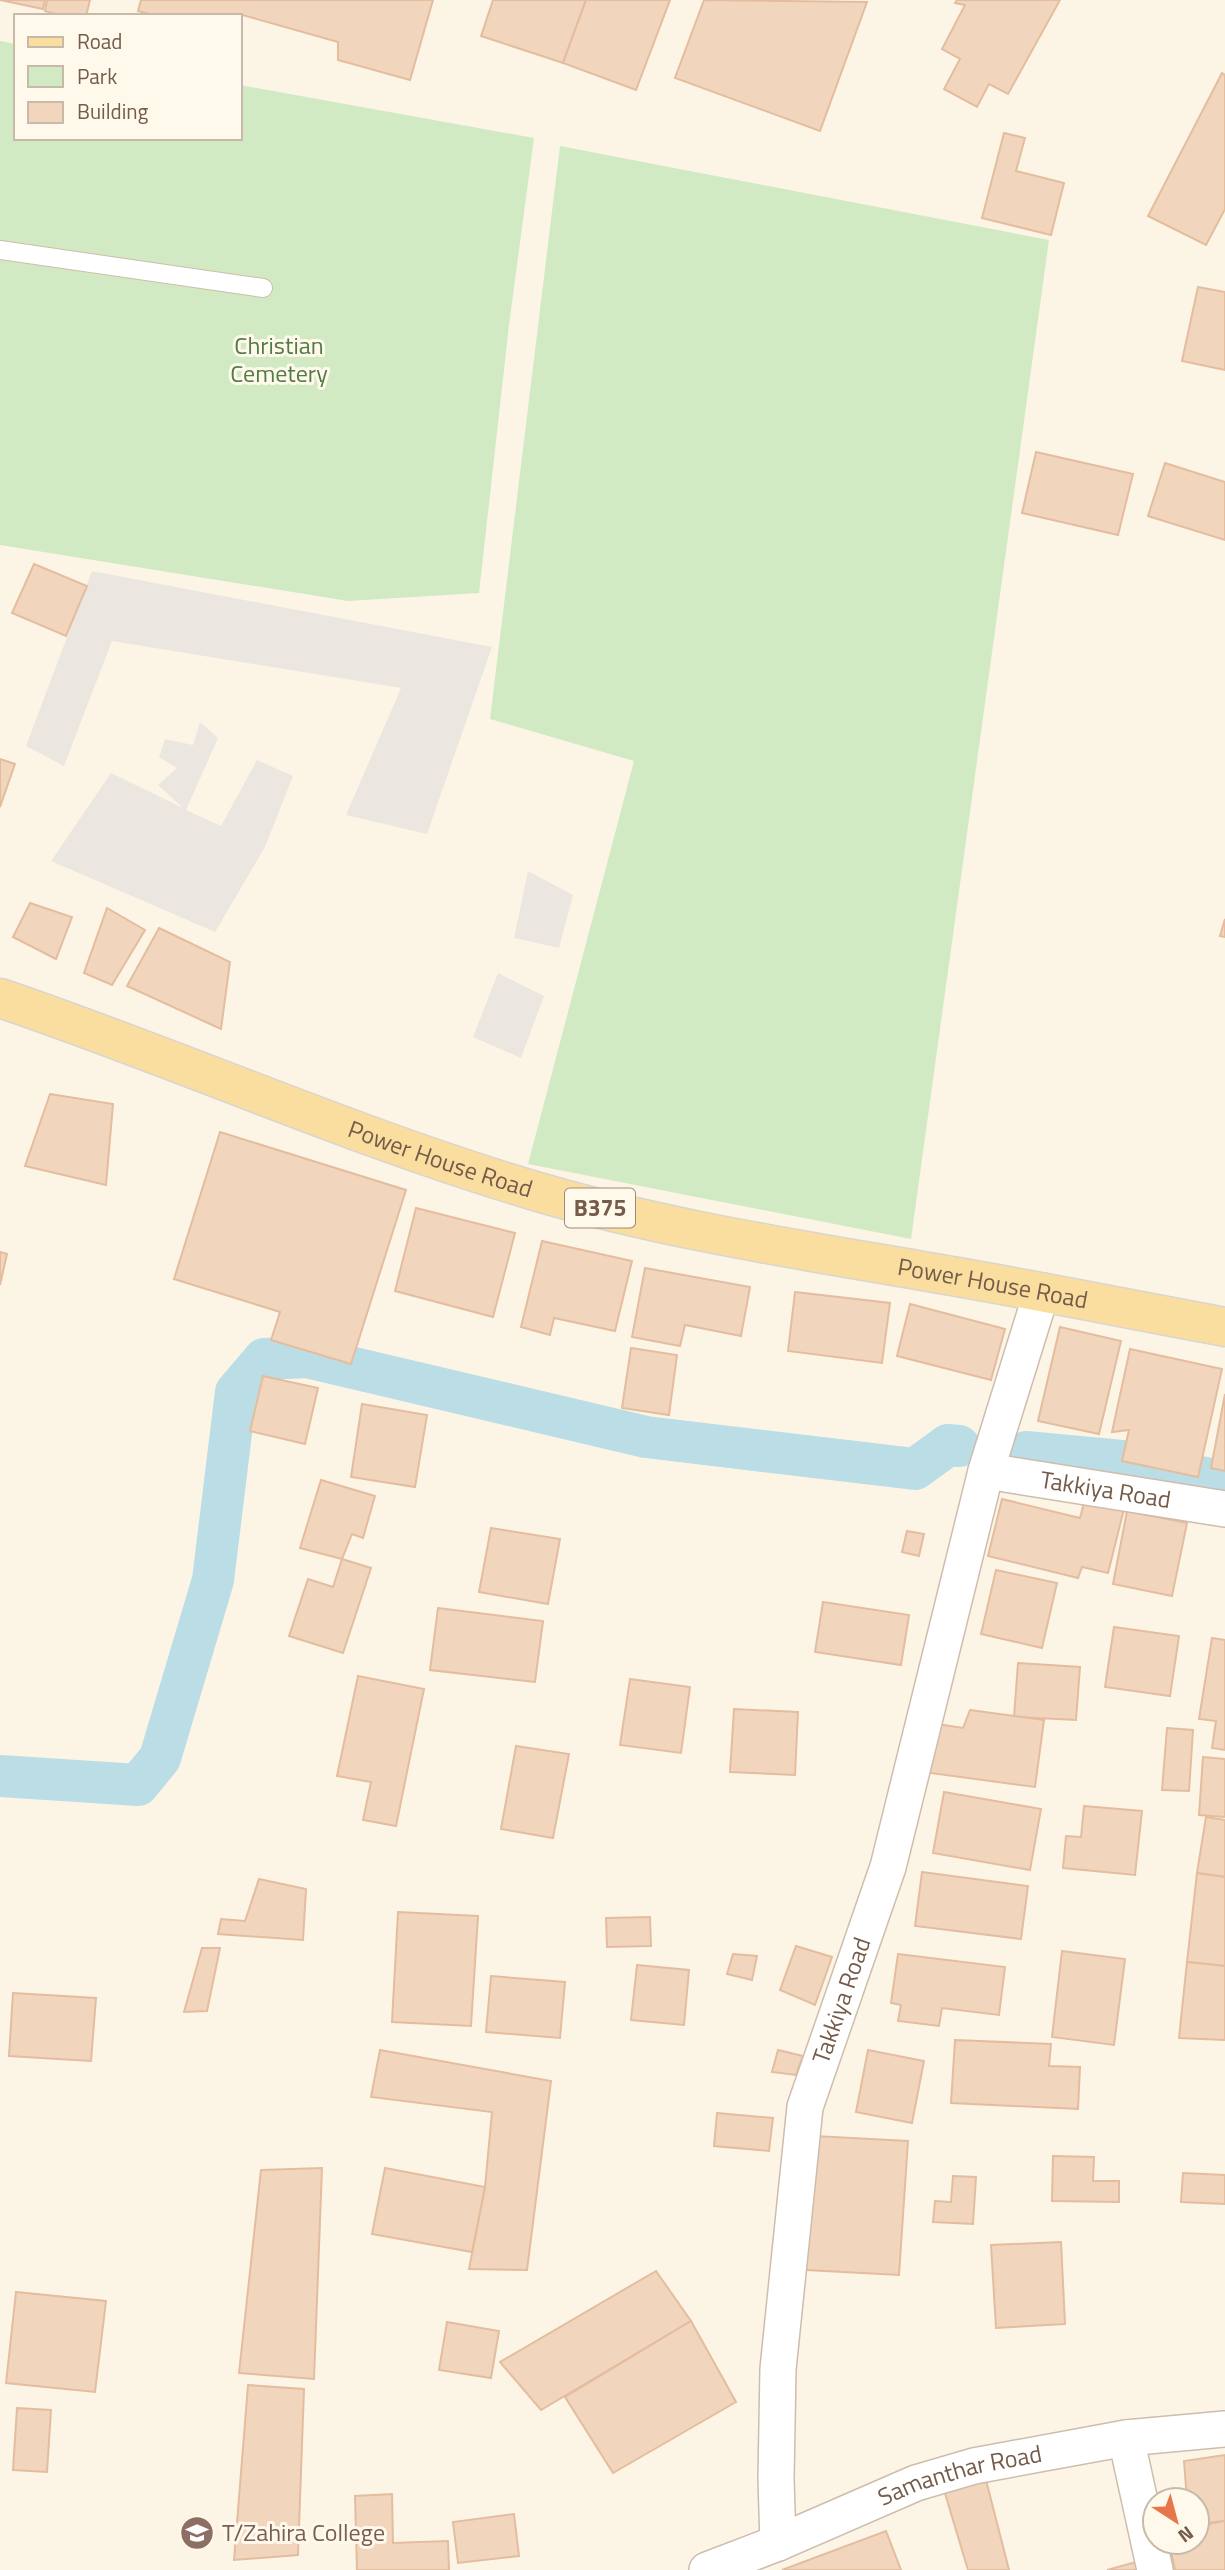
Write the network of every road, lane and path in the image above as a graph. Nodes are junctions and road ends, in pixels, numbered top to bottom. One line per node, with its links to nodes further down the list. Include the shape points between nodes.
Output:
1 (0, 250): 2 (lane)
2 (263, 288)
3 (0, 999): 4 (main road, Power House Road / B375, via 536,1191 709,1234)
4 (1042, 1291): 5 (main road, Power House Road / B375); 6 (street, Takkiya Road)
5 (1225, 1327)
6 (986, 1471): 7 (street, Takkiya Road); 10 (street, Takkiya Road, via 888,1867 805,2107 778,2369)
7 (1225, 1509)
8 (1225, 2429): 9 (street, Samanthar Road)
9 (1126, 2438): 10 (street, Samanthar Road, via 974,2466 916,2483); 12 (street)
10 (778, 2543): 11 (street, Samanthar Road)
11 (707, 2570)
12 (1154, 2570)

